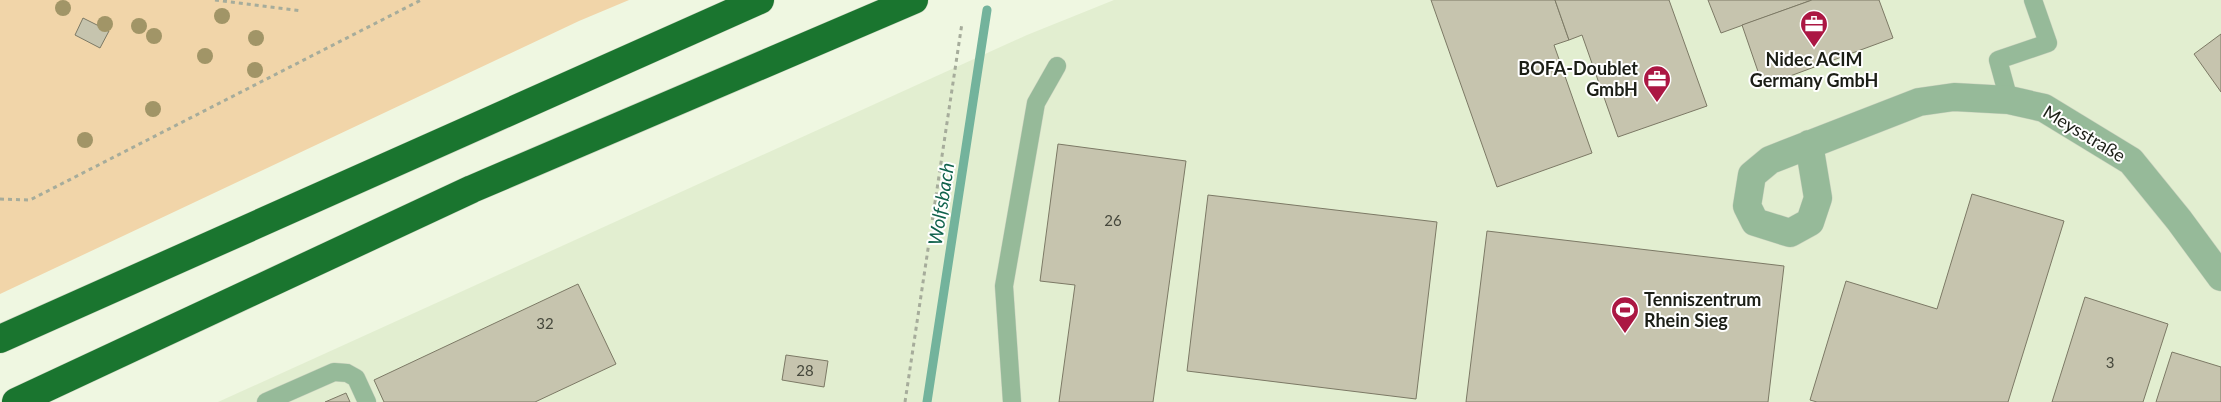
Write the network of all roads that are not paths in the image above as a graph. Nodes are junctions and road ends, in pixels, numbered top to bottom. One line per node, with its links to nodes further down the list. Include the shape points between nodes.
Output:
1 (760, 0): 8 (highway)
2 (914, 0): 9 (highway, via 472,189)
3 (2033, 0): 5 (lane, via 2048,43 1998,60)
4 (1057, 66): 12 (lane, via 1036,103 1004,286)
5 (2009, 100): 6 (street, Meysstraße, via 1954,96 1919,102); 7 (street, Meysstraße, via 2044,108 2130,161)
6 (1809, 144)
7 (2221, 278)
8 (0, 339)
9 (16, 402)
10 (266, 402): 11 (lane, via 334,372 356,378)
11 (367, 402)
12 (1012, 402)

